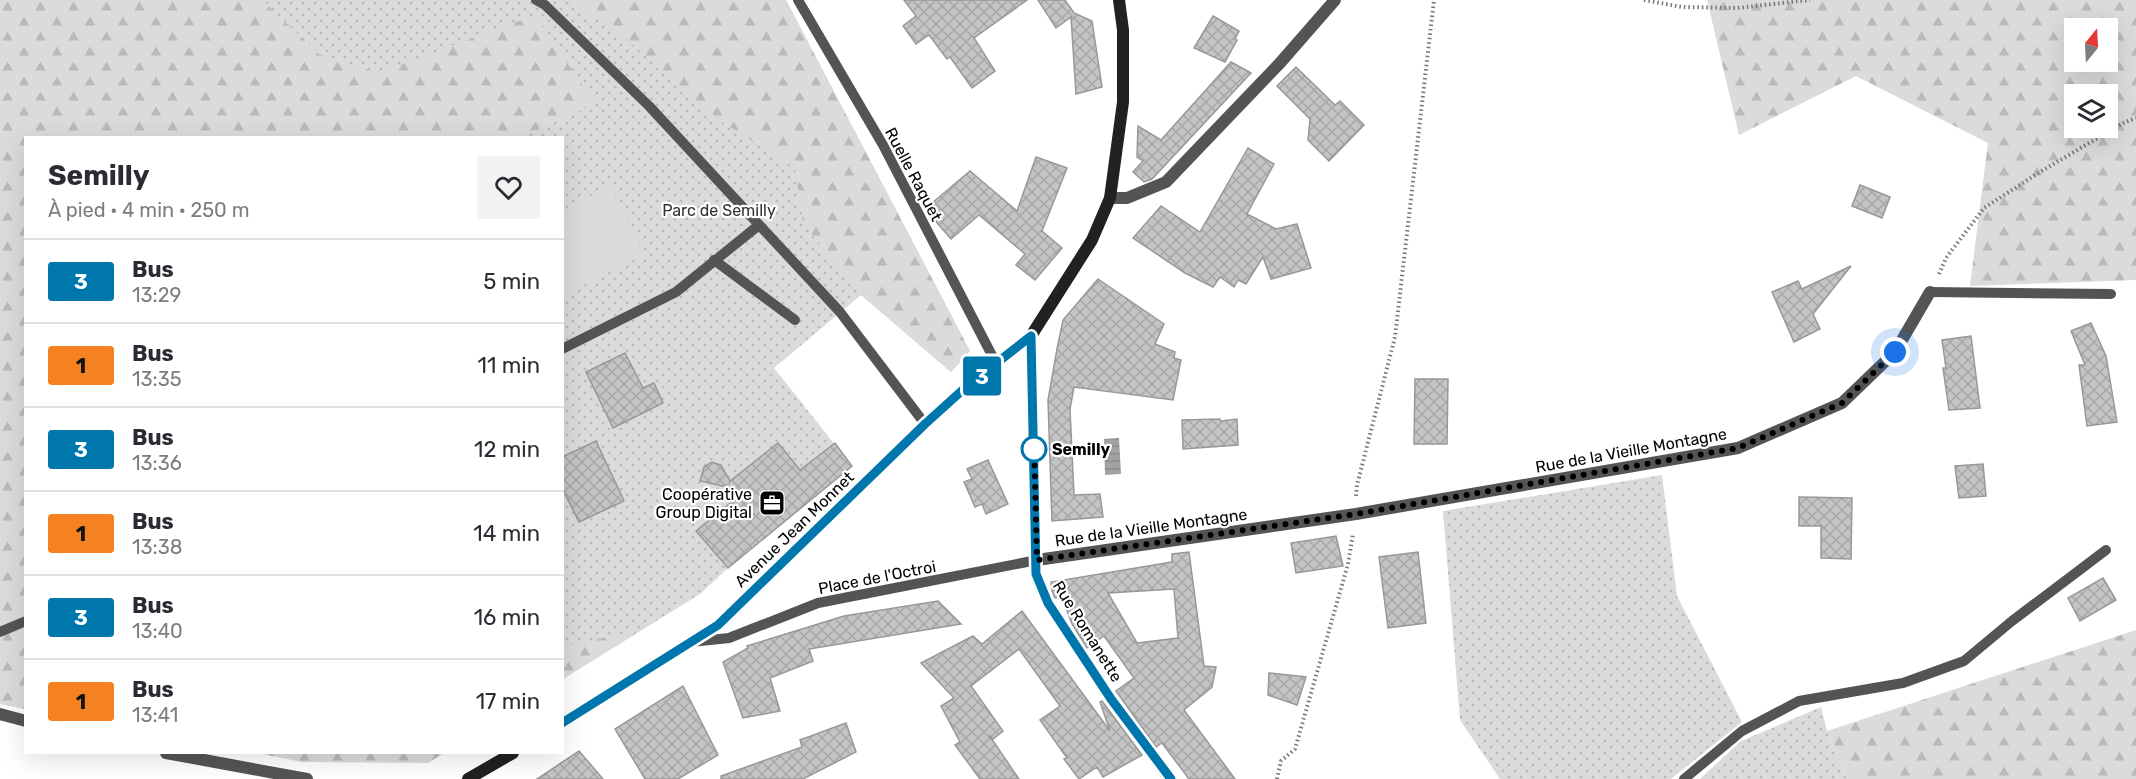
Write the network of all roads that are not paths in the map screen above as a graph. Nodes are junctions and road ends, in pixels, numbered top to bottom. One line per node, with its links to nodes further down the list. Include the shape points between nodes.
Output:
1 (536, 0): 6 (lane, via 649,106)
2 (798, 0): 13 (lane, Ruelle Raquet, via 883,145)
3 (1119, 0): 5 (main road, Avenue Jean Monnet, via 1123,102)
4 (1335, 0): 5 (street, via 1166,182 1127,198)
5 (1110, 198): 11 (main road, Avenue Jean Monnet, via 1092,240)
6 (759, 225): 7 (lane); 14 (lane, via 840,312)
7 (714, 260): 10 (lane); 12 (lane, via 676,292)
8 (1930, 292): 9 (lane); 16 (street, Rue de la Vieille Montagne, via 1895,352 1842,403 1738,448 1356,514)
9 (2111, 294)
10 (795, 320)
11 (1031, 336): 13 (main road, Avenue Jean Monnet); 16 (street, Rue Romanette)
12 (564, 348)
13 (997, 365): 14 (main road, Avenue Jean Monnet)
14 (925, 424): 19 (main road, Avenue Jean Monnet, via 718,625)
15 (2106, 550): 28 (lane, via 1965,661 1904,683 1799,701 1742,731)
16 (1037, 560): 19 (lane, Place de l'Octroi, via 818,603 729,638); 27 (street, Rue Romanette, via 1036,574 1048,603)
17 (24, 622): 18 (lane)
18 (0, 632)
19 (691, 642): 22 (main road, Avenue Jean Monnet)
20 (0, 714): 21 (street)
21 (24, 720)
22 (564, 722)
23 (171, 754): 25 (street)
24 (511, 754): 26 (main road)
25 (307, 779)
26 (468, 779)
27 (1170, 779)
28 (1684, 779)

